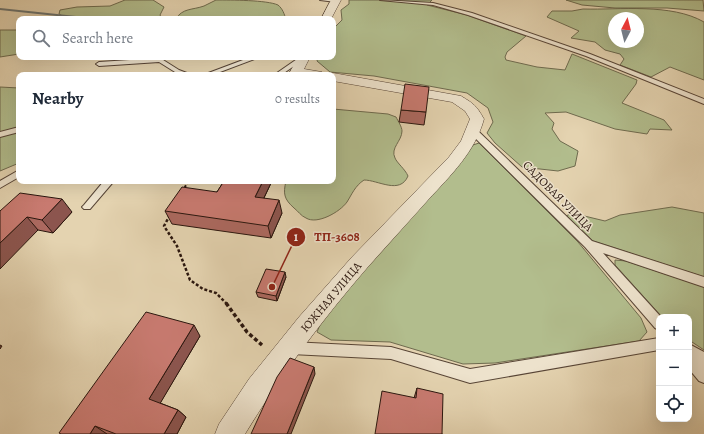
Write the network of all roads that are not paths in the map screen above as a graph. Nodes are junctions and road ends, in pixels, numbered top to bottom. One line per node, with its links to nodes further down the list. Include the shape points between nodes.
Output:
1 (322, 0): 3 (lane)
2 (382, 0): 16 (lane, via 433,4 470,14 588,55)
3 (336, 1): 4 (street)
4 (328, 16)
5 (160, 60): 11 (lane)
6 (160, 60): 10 (lane)
7 (248, 60): 12 (lane)
8 (300, 60): 13 (lane)
9 (302, 60): 14 (street)
10 (99, 64)
11 (180, 72)
12 (214, 72)
13 (282, 72)
14 (296, 72)
15 (336, 78): 18 (street, via 456,99 471,108 477,118)
16 (704, 102)
17 (16, 130): 19 (lane)
18 (474, 132): 24 (lane, САДОВАЯ УЛИЦА); 28 (street, ЮЖНАЯ УЛИЦА, via 452,164 359,263)
19 (0, 135)
20 (16, 176): 22 (lane)
21 (106, 184): 23 (lane)
22 (0, 185)
23 (87, 207)
24 (588, 244): 25 (lane, САДОВАЯ УЛИЦА); 26 (lane)
25 (704, 282)
26 (656, 321)
27 (656, 345): 28 (lane, via 470,376 391,353)
28 (289, 348): 33 (street, ЮЖНАЯ УЛИЦА, via 252,396)
29 (692, 352): 30 (lane)
30 (704, 359)
31 (692, 362): 32 (lane)
32 (704, 376)
33 (229, 434)

